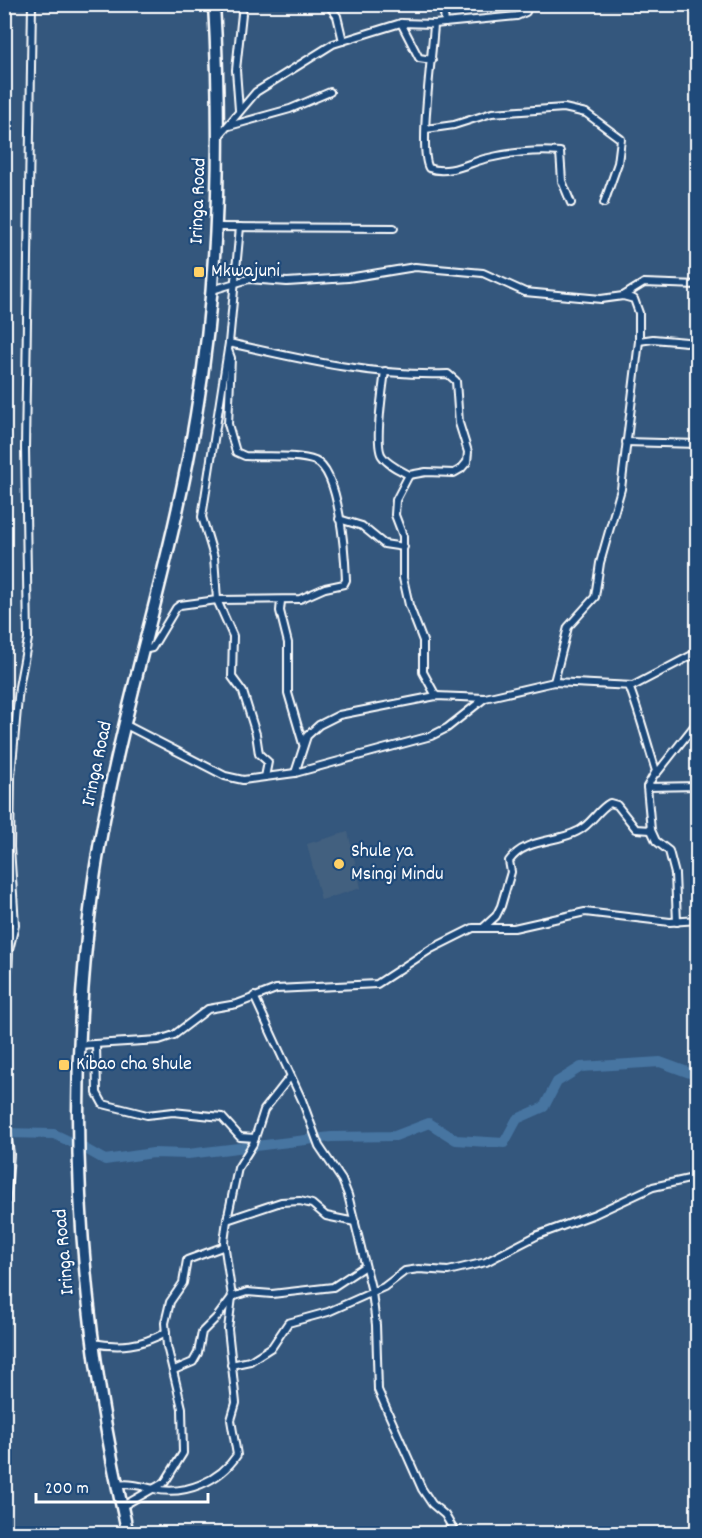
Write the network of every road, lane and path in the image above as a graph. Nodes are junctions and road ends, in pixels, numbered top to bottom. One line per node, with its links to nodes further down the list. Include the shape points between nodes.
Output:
1 (32, 4): 58 (street, via 25,448 28,639 19,687 12,776 10,847 15,925 9,950)
2 (214, 4): 16 (highway, Iringa Road)
3 (243, 4): 13 (street, via 236,70)
4 (328, 4): 10 (street, via 337,16)
5 (443, 4): 8 (street)
6 (528, 4): 8 (street, via 526,12 517,16)
7 (401, 23): 9 (street); 10 (street); 11 (street, via 419,58)
8 (445, 23): 9 (street)
9 (434, 24): 11 (street)
10 (343, 40): 13 (street, via 268,82)
11 (432, 60): 15 (street)
12 (330, 92): 14 (street)
13 (239, 110): 14 (street)
14 (229, 127): 16 (street)
15 (426, 129): 17 (street, via 425,160 432,170 453,169 501,156 560,152 562,181); 18 (street, via 492,113 564,108 586,113 620,137 621,142)
16 (219, 136): 19 (highway, Iringa Road)
17 (571, 203)
18 (604, 203)
19 (216, 227): 20 (street); 24 (highway, Iringa Road)
20 (240, 227): 21 (street); 22 (street)
21 (394, 228)
22 (234, 285): 24 (street); 25 (street, via 259,278 287,282 348,278 415,267 483,273 525,292 601,299); 28 (street)
23 (698, 285): 25 (street, via 644,283)
24 (212, 290): 37 (highway, Iringa Road, via 196,417)
25 (623, 296): 26 (street, via 638,304)
26 (639, 341): 27 (street); 30 (street)
27 (698, 343)
28 (229, 346): 29 (street); 33 (street, via 228,424 236,452 315,461 332,484); 35 (street, via 202,517 214,557)
29 (385, 371): 32 (street, via 379,450 386,461); 32 (street, via 448,374 456,381 467,462 454,473)
30 (626, 442): 31 (street); 39 (street, via 621,489 601,555 595,597 568,627)
31 (698, 444)
32 (409, 476): 34 (street, via 395,508)
33 (339, 519): 34 (street, via 362,526 384,544); 36 (street, via 345,582 300,599)
34 (404, 547): 41 (street, via 406,592 423,641 423,672)
35 (217, 600): 36 (street); 37 (street, via 177,606 152,648); 48 (street, via 233,636 232,677 243,692 259,754 268,762)
36 (281, 601): 45 (street, via 288,643 288,693)
37 (143, 650): 44 (highway, Iringa Road)
38 (698, 652): 40 (street)
39 (554, 682): 40 (street); 42 (street)
40 (629, 686): 47 (street)
41 (436, 696): 42 (street); 45 (street, via 339,715 319,725)
42 (485, 698): 46 (street, via 439,733)
43 (698, 721): 47 (street)
44 (124, 723): 48 (street, via 225,776 243,780); 57 (highway, Iringa Road, via 93,887)
45 (303, 744): 46 (street)
46 (295, 773): 48 (street)
47 (657, 773): 50 (street)
48 (265, 777)
49 (698, 786): 50 (street)
50 (647, 787): 51 (street)
51 (651, 830): 53 (street, via 656,841 669,851 675,874); 54 (street, via 636,829 617,805 610,803 579,831 525,848 510,860 511,873 501,906)
52 (698, 920): 53 (street)
53 (677, 922): 54 (street, via 590,912 514,928)
54 (483, 927): 55 (street, via 431,949 376,984 286,988)
55 (254, 996): 56 (street, via 208,1010 174,1035 159,1040); 59 (street)
56 (96, 1044): 57 (street); 61 (street, via 97,1093 104,1104 144,1115 173,1112 222,1117 240,1137)
57 (78, 1045): 71 (highway, Iringa Road, via 77,1177)
58 (4, 1072)
59 (290, 1077): 61 (street, via 264,1110); 64 (street, via 319,1146 344,1186)
60 (4, 1111): 65 (street, via 10,1154)
61 (255, 1138): 63 (street, via 238,1168)
62 (698, 1177): 68 (street, via 653,1187 538,1235 486,1262 448,1271 411,1269)
63 (226, 1220): 64 (street, via 281,1202 300,1201 312,1204 327,1216); 66 (street)
64 (355, 1222): 67 (street)
65 (4, 1233)
66 (225, 1246): 69 (street); 70 (street, via 187,1260 183,1283 167,1309)
67 (365, 1266): 68 (street); 69 (street, via 333,1287 272,1294 247,1292)
68 (372, 1292): 72 (street, via 322,1315 288,1323 272,1347 250,1361); 78 (street, via 378,1390 422,1490)
69 (232, 1297): 72 (street, via 228,1329); 73 (street, via 202,1332 193,1362)
70 (166, 1332): 71 (street, via 138,1345); 73 (street)
71 (92, 1343): 74 (highway, Iringa Road)
72 (231, 1365): 75 (street, via 236,1403 231,1420 237,1455 223,1470 193,1488)
73 (174, 1370): 75 (street, via 182,1408 183,1453 176,1468)
74 (116, 1486): 75 (street, via 136,1484); 76 (highway, Iringa Road)
75 (155, 1489): 76 (street)
76 (121, 1507): 77 (highway, Iringa Road)
77 (128, 1533)
78 (456, 1533)

